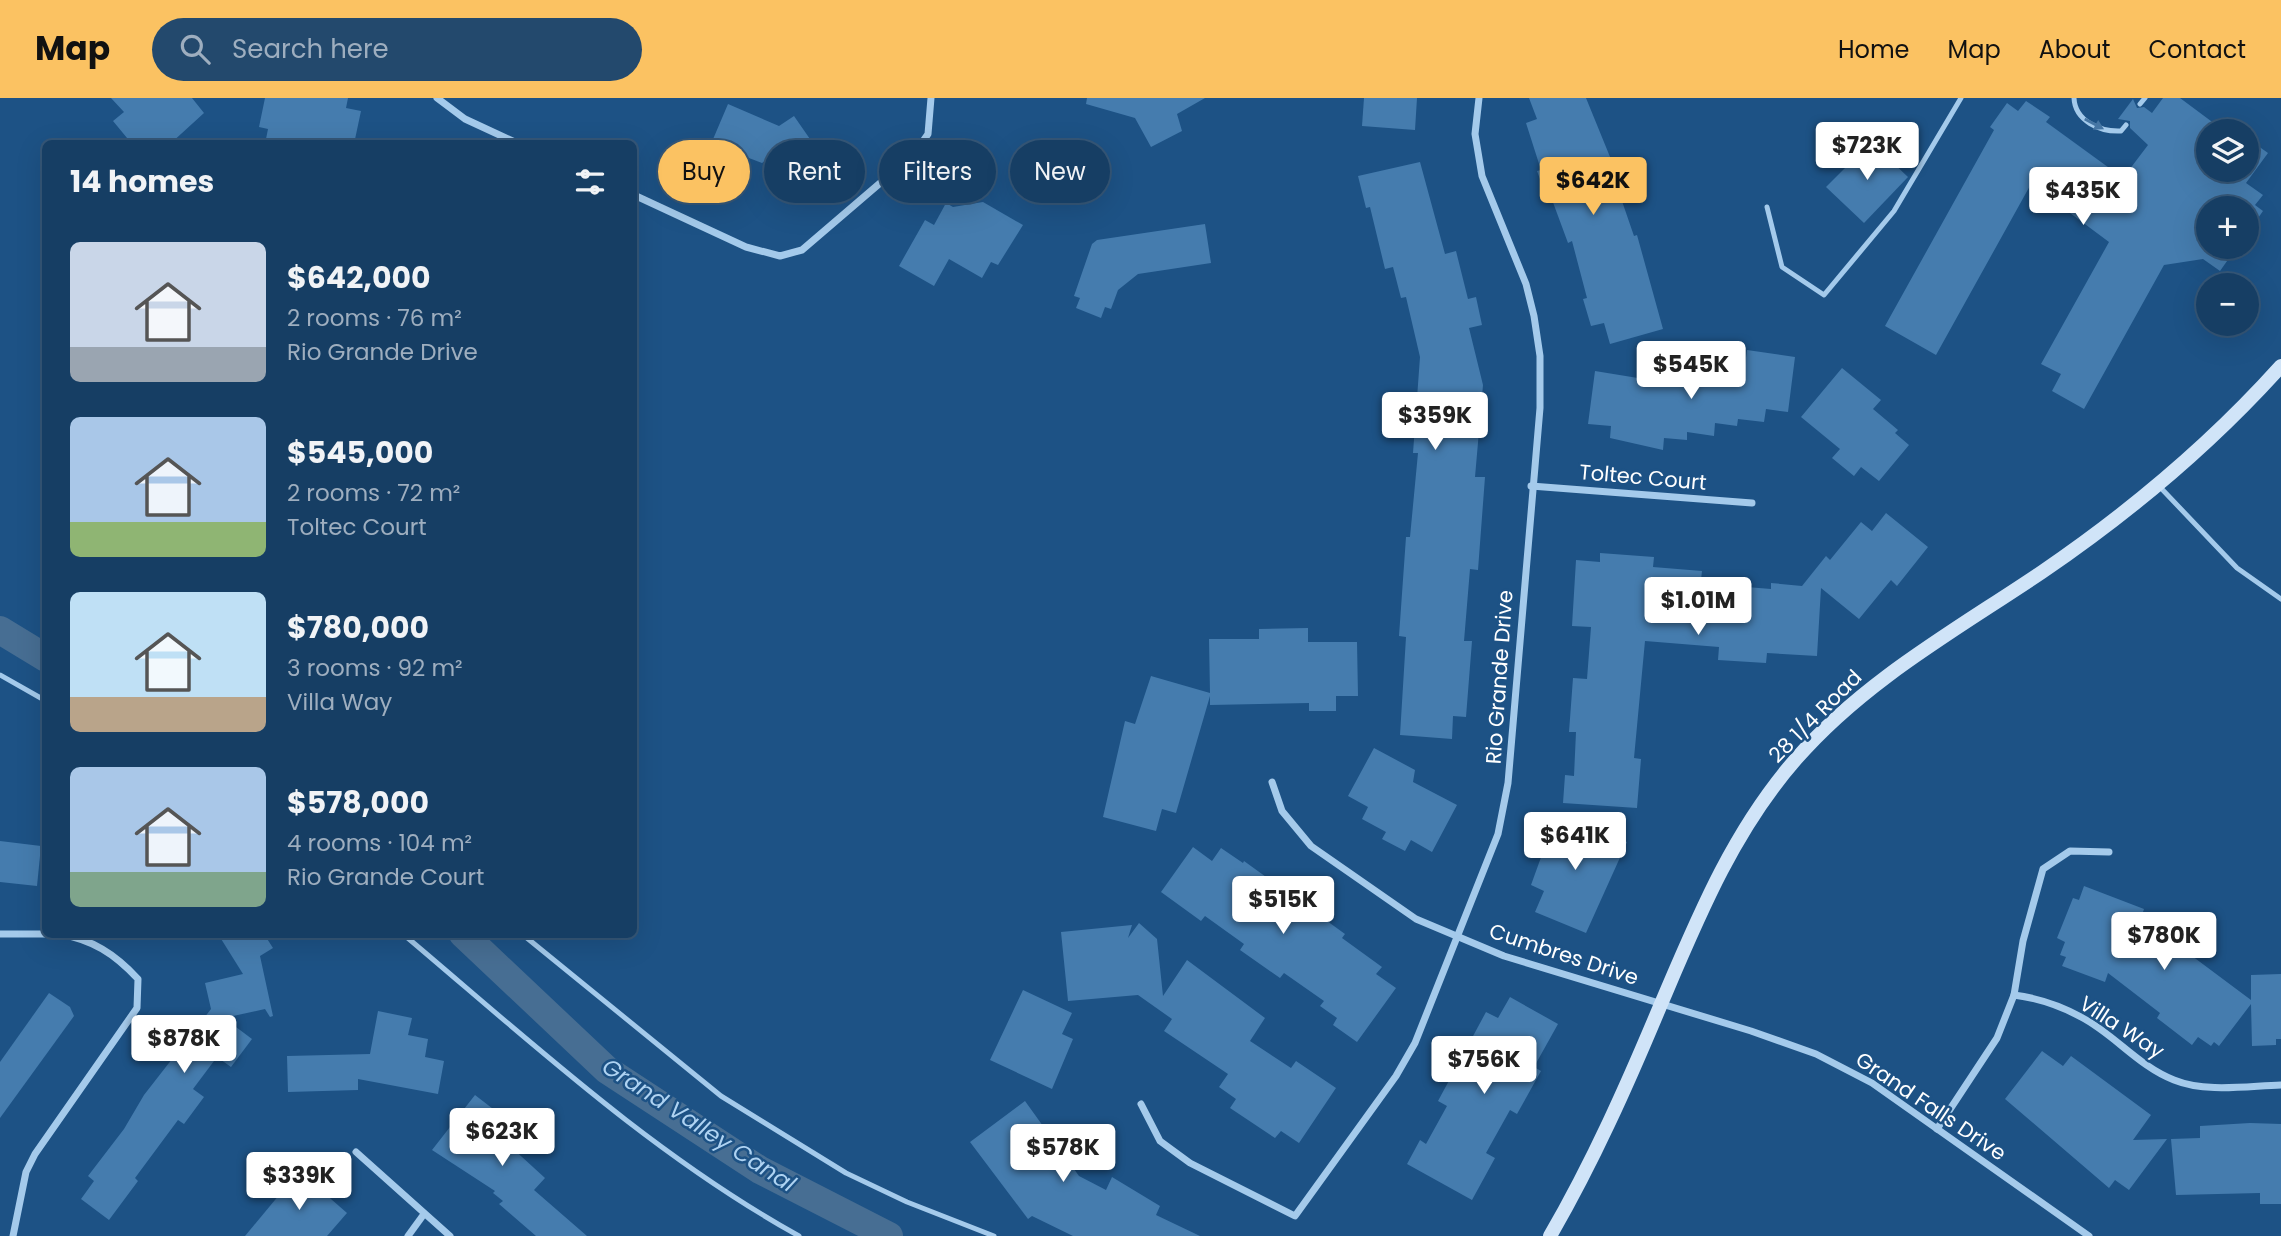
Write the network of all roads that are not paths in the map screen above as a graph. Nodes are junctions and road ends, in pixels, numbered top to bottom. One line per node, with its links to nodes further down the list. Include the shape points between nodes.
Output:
1 (437, 98): 9 (street, via 465,119)
2 (931, 98): 10 (street, via 928,134 914,154 802,250 780,256 746,247)
3 (1479, 98): 14 (street, Rio Grande Drive, via 1475,134 1482,176 1526,284 1540,356 1540,408)
4 (1961, 98): 11 (lane, via 1894,211 1824,295 1782,267)
5 (2074, 98): 8 (lane, one-way to 8, via 2083,118 2097,128 2121,131)
6 (2145, 98): 7 (lane)
7 (2140, 104)
8 (2126, 125)
9 (510, 140)
10 (637, 196)
11 (1767, 207)
12 (2281, 366): 13 (main road, 28 1/4 Road, via 2210,440)
13 (2158, 485): 16 (lane, via 2237,568); 28 (main road, 28 1/4 Road, via 2043,571 1890,673 1824,730 1773,789 1731,852)
14 (1531, 486): 15 (street, Toltec Court); 23 (street, Rio Grande Drive, via 1505,811)
15 (1752, 503)
16 (2281, 599)
17 (0, 675): 18 (lane)
18 (42, 699)
19 (1272, 782): 23 (street, Cumbres Drive, via 1282,811 1311,846 1416,919)
20 (2109, 852): 27 (street, via 2070,851 2043,869)
21 (42, 933): 22 (street)
22 (0, 934)
23 (1457, 937): 28 (street, Cumbres Drive, via 1504,956); 30 (street, Rio Grande Drive, via 1415,1044 1295,1216 1190,1163 1160,1141)
24 (74, 938): 34 (street, via 110,953 138,979 137,1008 35,1154 26,1172)
25 (408, 938): 37 (lane, via 624,1120 744,1206)
26 (527, 938): 38 (lane, via 721,1096 846,1173)
27 (2014, 995): 29 (street, Villa Way, via 2082,1017 2137,1060 2175,1081 2203,1087); 31 (street, via 1997,1038)
28 (1661, 1003): 31 (street, Grand Falls Drive, via 1816,1054 1872,1083); 39 (main road, 28 1/4 Road, via 1600,1143)
29 (2281, 1085)
30 (1141, 1104)
31 (1937, 1129): 40 (street, Grand Falls Drive)
32 (356, 1152): 33 (street)
33 (424, 1214): 35 (street); 36 (street)
34 (13, 1236)
35 (408, 1236)
36 (450, 1236)
37 (799, 1236)
38 (994, 1236)
39 (1550, 1236)
40 (2089, 1236)

